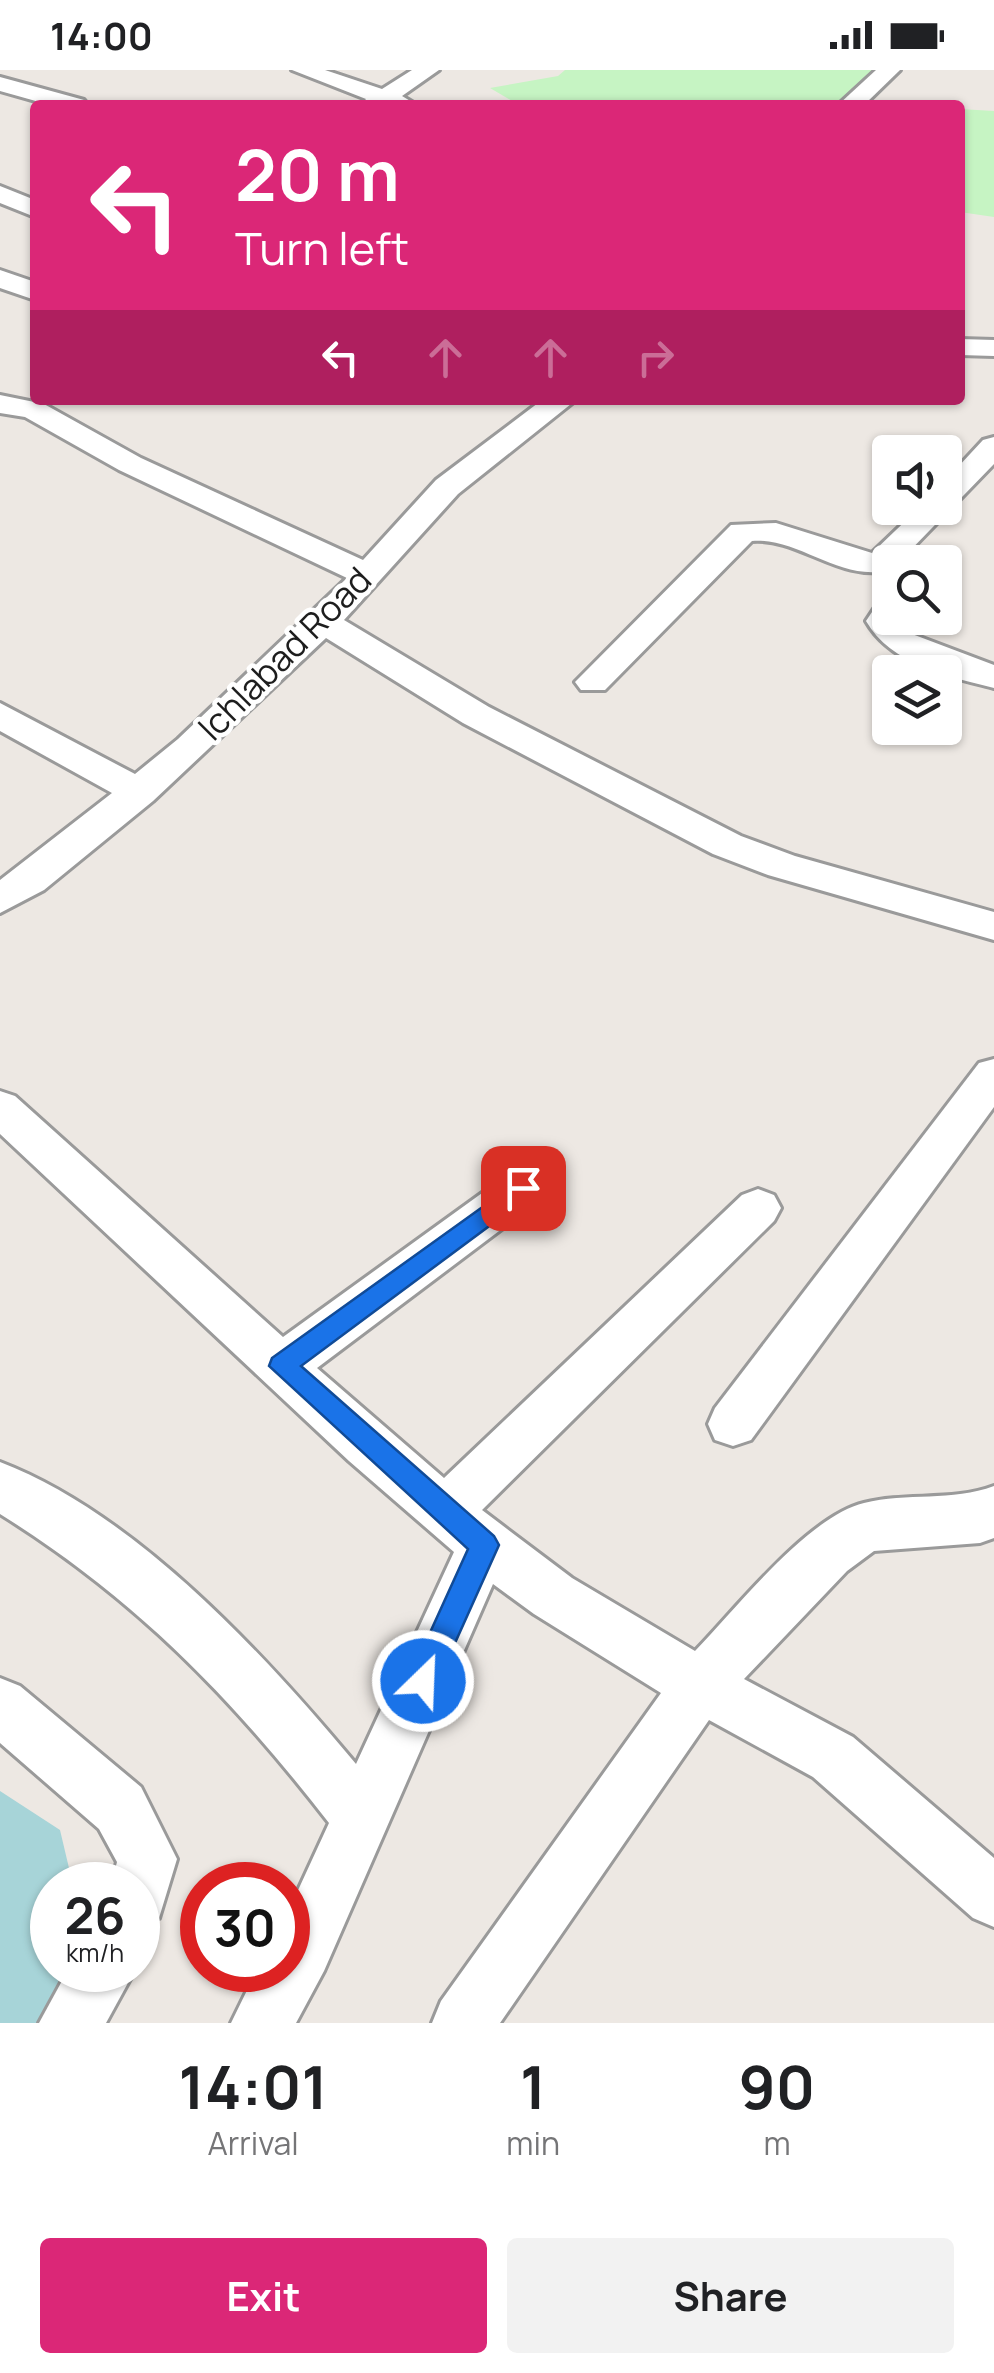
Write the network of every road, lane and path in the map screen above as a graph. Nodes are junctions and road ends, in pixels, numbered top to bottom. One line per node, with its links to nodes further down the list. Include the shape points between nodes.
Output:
1 (303, 70): 6 (street)
2 (428, 70): 7 (street)
3 (889, 70): 8 (street)
4 (0, 84): 5 (street)
5 (58, 100)
6 (379, 100)
7 (391, 100)
8 (856, 100)
9 (0, 194): 10 (street)
10 (30, 207)
11 (0, 278): 12 (street)
12 (30, 290)
13 (965, 347): 14 (street)
14 (994, 348)
15 (0, 404): 16 (street)
16 (30, 405)
17 (43, 405): 24 (street, via 130,464)
18 (545, 405): 24 (street, Ichlabad Road, via 447,487)
19 (994, 446): 20 (street)
20 (962, 481)
21 (922, 525): 22 (street)
22 (904, 545)
23 (872, 564): 28 (street, via 768,532 742,532)
24 (366, 574): 25 (street, Ichlabad Road)
25 (323, 622): 30 (street, Ichlabad Road); 32 (street, via 476,716 727,845)
26 (891, 635): 27 (street)
27 (994, 677)
28 (592, 682)
29 (0, 714): 30 (street)
30 (140, 792): 31 (street, Ichlabad Road)
31 (0, 899)
32 (994, 926)
33 (994, 1075): 38 (street)
34 (6, 1125): 37 (street)
35 (523, 1188): 37 (street)
36 (758, 1208): 41 (street)
37 (282, 1366): 41 (street)
38 (733, 1424)
39 (0, 1486): 44 (street, via 147,1584 270,1702)
40 (994, 1510): 42 (street, via 980,1519 865,1527 828,1552)
41 (465, 1529): 42 (street, via 554,1596); 44 (street)
42 (700, 1685): 46 (street, via 834,1757); 50 (street)
43 (0, 1706): 45 (street, via 120,1808)
44 (362, 1817): 49 (street)
45 (145, 1862)
46 (994, 1897)
47 (90, 1992): 48 (street)
48 (70, 2023)
49 (262, 2023)
50 (463, 2023)

